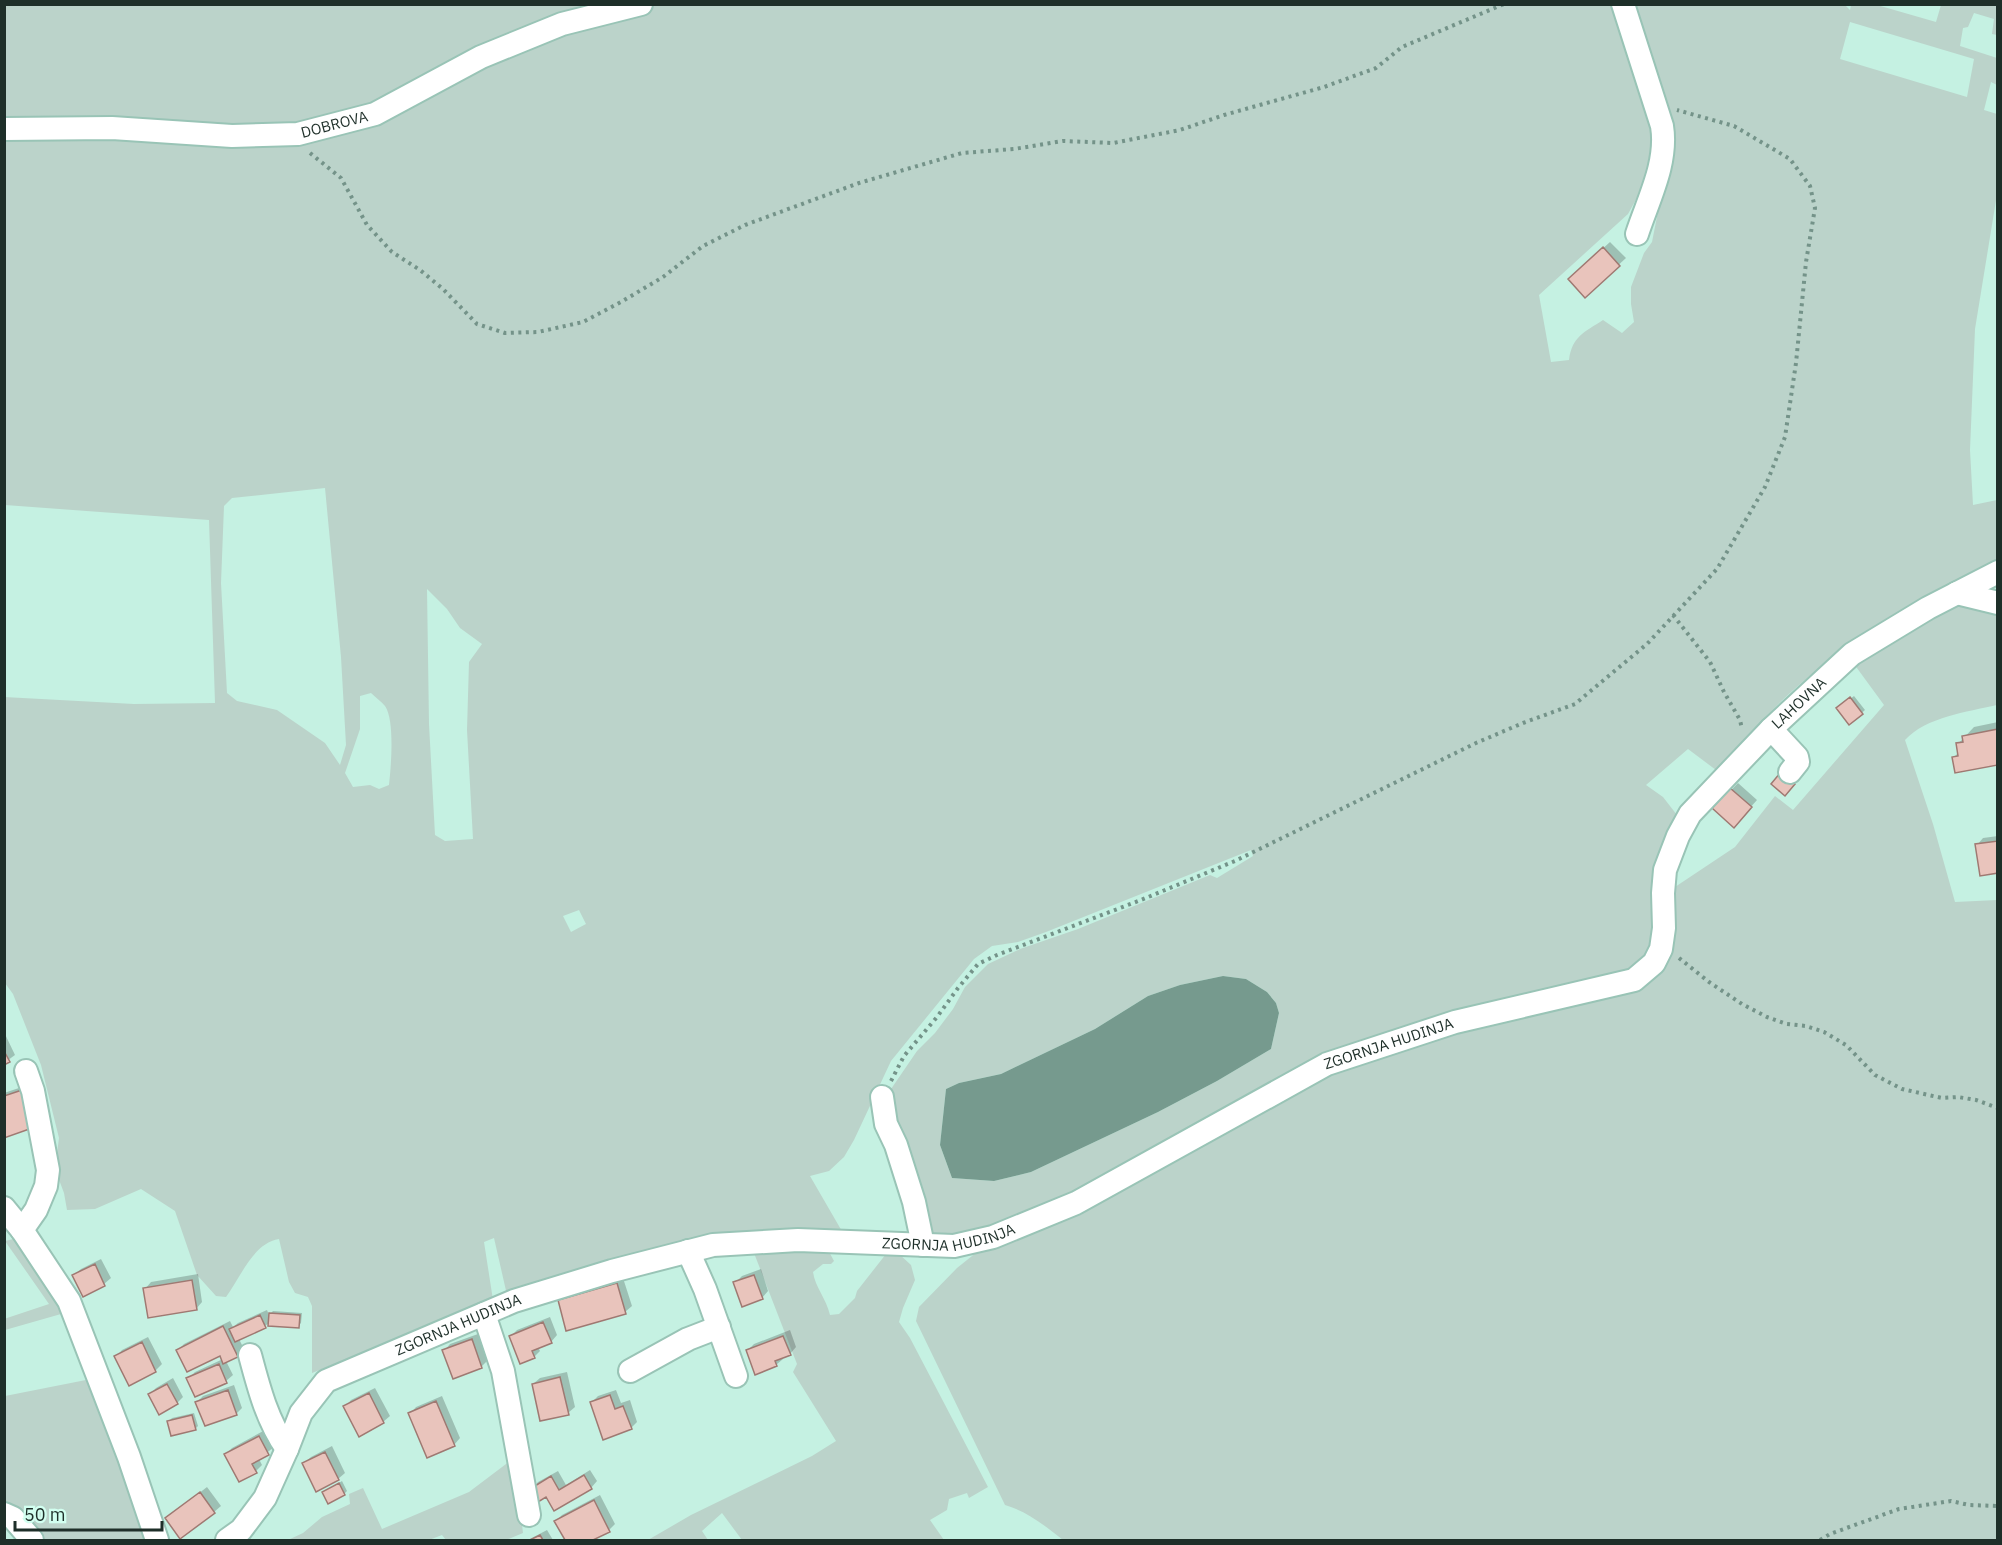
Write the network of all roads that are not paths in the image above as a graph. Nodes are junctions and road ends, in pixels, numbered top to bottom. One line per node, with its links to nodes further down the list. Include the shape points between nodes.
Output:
1 (641, 4): 3 (street, DOBROVA, via 562,24 481,57 375,114 298,134 231,136 112,128)
2 (1623, 4): 4 (street, via 1664,141 1662,160)
3 (4, 129)
4 (1637, 234)
5 (1998, 572): 6 (street, LAHOVNA)
6 (1957, 593): 7 (street); 8 (street, LAHOVNA, via 1852,654)
7 (1998, 603)
8 (1771, 729): 9 (street, via 1797,756 1798,762); 10 (street, LAHOVNA, via 1690,814 1678,836 1665,870)
9 (1790, 772)
10 (1661, 949): 15 (street, ZGORNJA HUDINJA, via 1654,963 1634,980 1455,1022 1327,1064 1076,1203 993,1238 954,1246)
11 (26, 1071): 14 (street, via 48,1170 36,1210)
12 (882, 1098): 15 (street, via 886,1124 914,1202)
13 (4, 1208): 14 (street)
14 (22, 1230): 26 (street, via 69,1300)
15 (923, 1245): 16 (street, ZGORNJA HUDINJA, via 798,1240 713,1245)
16 (688, 1251): 17 (street, ZGORNJA HUDINJA, via 514,1301); 18 (street)
17 (484, 1314): 22 (street, ZGORNJA HUDINJA, via 326,1381 301,1413); 24 (street, via 503,1371)
18 (719, 1327): 20 (street, via 688,1338); 21 (street)
19 (250, 1355): 22 (street, via 274,1430)
20 (630, 1371)
21 (736, 1376)
22 (287, 1449): 27 (street, ZGORNJA HUDINJA, via 265,1498 241,1530)
23 (4, 1514): 25 (street, via 13,1518)
24 (529, 1515)
25 (32, 1540)
26 (157, 1540)
27 (227, 1540)

